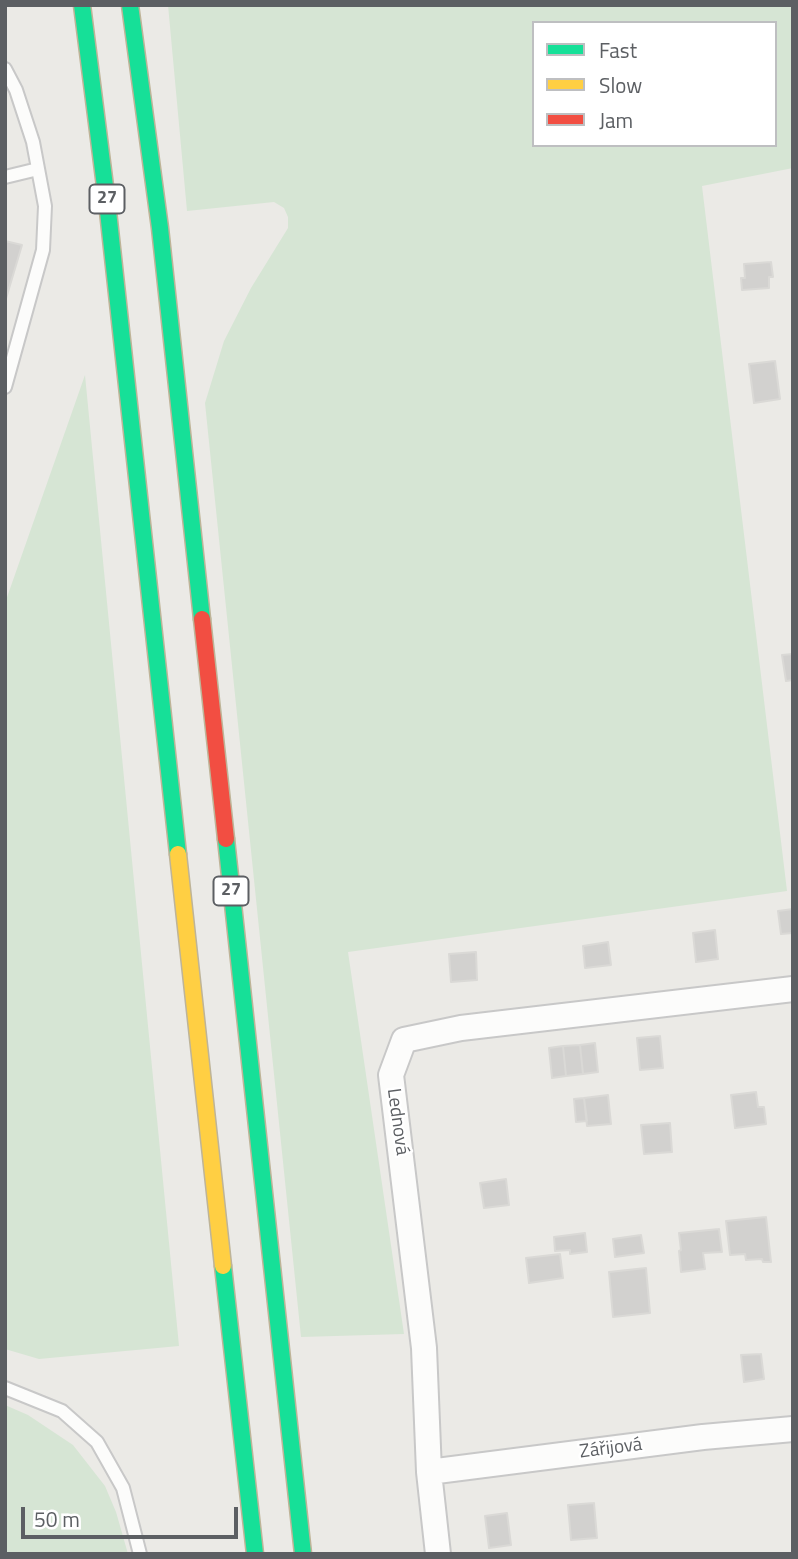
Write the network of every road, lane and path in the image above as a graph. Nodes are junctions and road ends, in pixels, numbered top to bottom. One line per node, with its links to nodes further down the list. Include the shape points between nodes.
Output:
1 (82, 5): 12 (highway, 27)
2 (130, 5): 13 (highway, 27, via 160,229)
3 (5, 69): 4 (lane, via 16,90)
4 (38, 169): 5 (lane); 6 (lane, via 45,206 43,250)
5 (5, 177)
6 (5, 387)
7 (793, 989): 10 (street, Lednová, via 461,1028 404,1040 391,1076 424,1348)
8 (5, 1388): 11 (lane, via 62,1411 97,1442 123,1488)
9 (793, 1429): 10 (street, Zářijová)
10 (429, 1472): 14 (street, Lednová)
11 (140, 1554)
12 (255, 1554)
13 (303, 1554)
14 (438, 1554)

